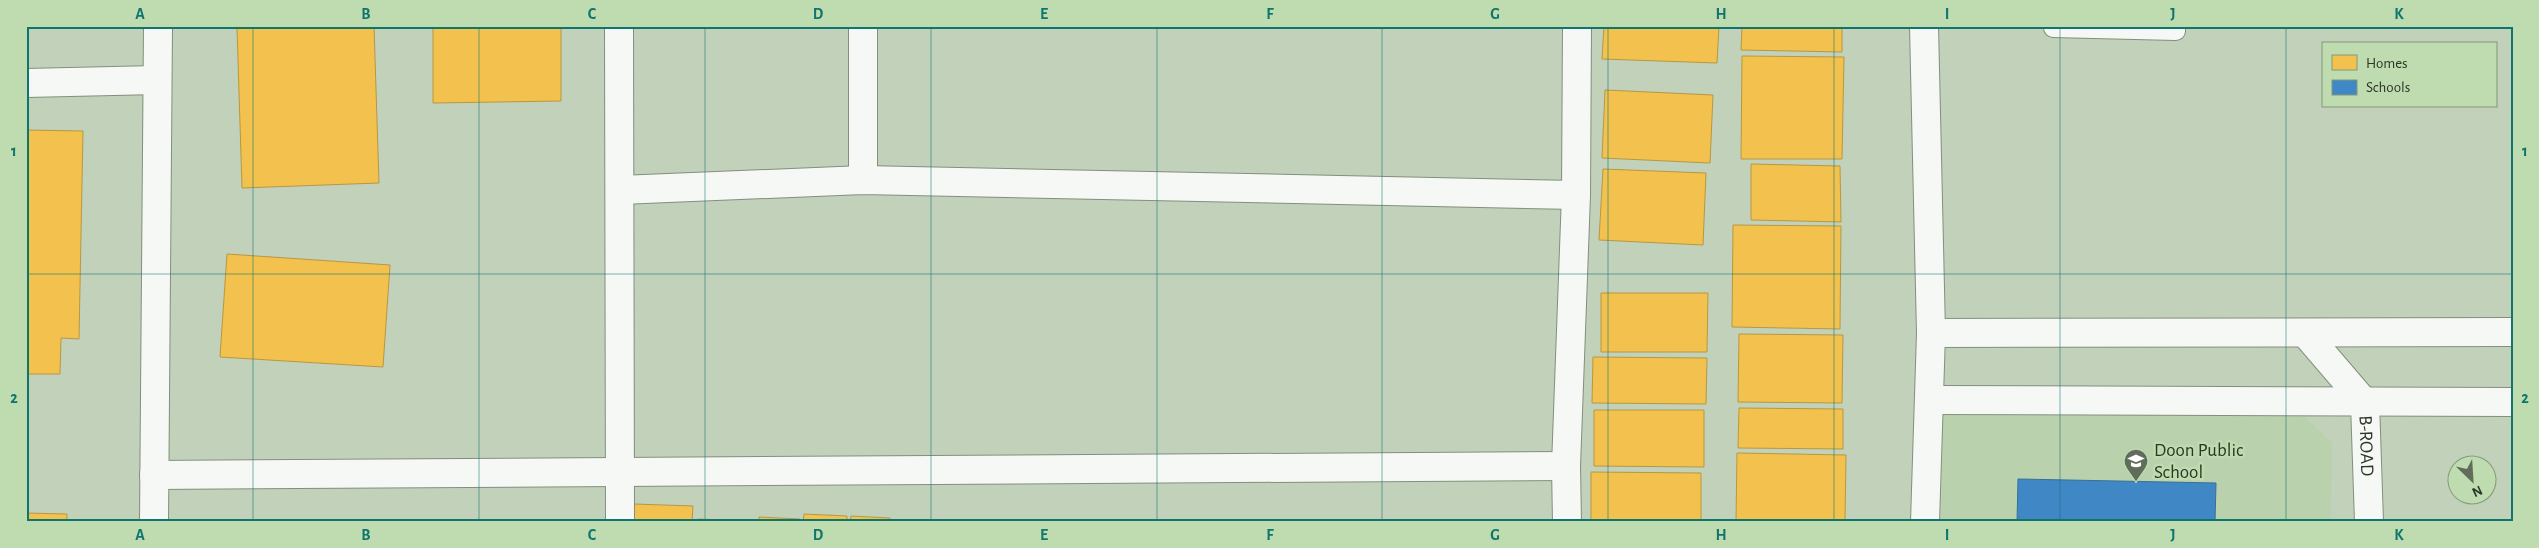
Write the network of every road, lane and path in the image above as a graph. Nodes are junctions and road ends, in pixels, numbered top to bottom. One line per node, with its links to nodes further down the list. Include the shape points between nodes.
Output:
1 (158, 26): 8 (street)
2 (619, 26): 11 (street)
3 (863, 26): 10 (street)
4 (1577, 26): 12 (street)
5 (1924, 26): 13 (street)
6 (2053, 26): 7 (lane, via 2176,31)
7 (2176, 26)
8 (157, 80): 9 (street); 21 (street)
9 (26, 83)
10 (863, 180): 11 (street); 12 (street)
11 (620, 190): 20 (street)
12 (1576, 196): 19 (street)
13 (1932, 332): 15 (street); 16 (street)
14 (2513, 332): 15 (street)
15 (2305, 333): 18 (street, B-ROAD)
16 (1930, 400): 18 (street); 25 (street)
17 (2513, 402): 18 (street)
18 (2366, 403): 26 (street, B-ROAD)
19 (1566, 466): 20 (street); 24 (street)
20 (621, 473): 21 (street); 23 (street)
21 (154, 475): 22 (street)
22 (154, 522)
23 (620, 522)
24 (1567, 522)
25 (1925, 522)
26 (2370, 522)

